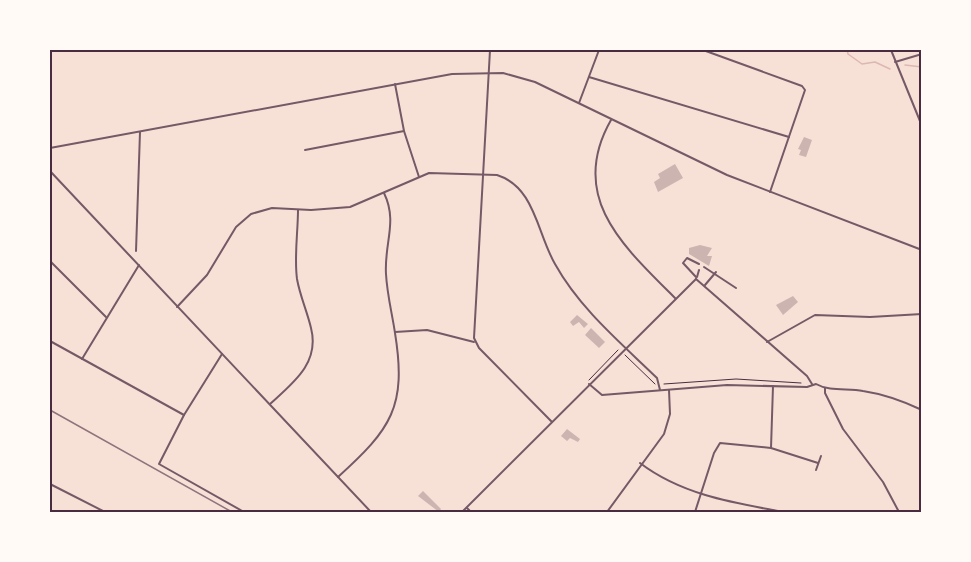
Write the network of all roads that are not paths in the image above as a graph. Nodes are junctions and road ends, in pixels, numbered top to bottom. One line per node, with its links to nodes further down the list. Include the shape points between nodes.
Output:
1 (490, 50): 7 (street)
2 (599, 50): 8 (street)
3 (703, 50): 15 (street, via 802,86 806,94)
4 (891, 50): 6 (street)
5 (921, 54): 6 (street)
6 (895, 62): 12 (street)
7 (488, 73): 9 (street, via 452,74); 10 (street, via 526,78); 19 (street)
8 (589, 77): 10 (street); 15 (street)
9 (394, 84): 13 (street); 14 (street)
10 (579, 104): 11 (street)
11 (611, 120): 21 (street); 35 (street, via 599,143 596,162 603,212 622,245)
12 (921, 126)
13 (404, 131): 17 (street); 20 (street)
14 (140, 132): 16 (street); 25 (street)
15 (789, 137): 21 (street)
16 (50, 148)
17 (306, 150)
18 (50, 171): 28 (street)
19 (482, 174): 20 (street, via 436,172); 41 (street); 43 (street, via 507,178 522,189 565,281)
20 (418, 177): 22 (street)
21 (770, 192): 24 (street)
22 (384, 193): 23 (street, via 350,207); 39 (street, via 392,214 386,272)
23 (298, 210): 36 (street, via 266,209 243,220 229,235 207,275); 52 (street, via 297,278 311,327 312,350 304,370)
24 (921, 250)
25 (136, 251)
26 (50, 261): 38 (street)
27 (699, 264): 32 (street, via 687,258 682,263)
28 (139, 265): 36 (street); 38 (street)
29 (704, 267): 31 (street)
30 (699, 270): 32 (street)
31 (716, 272): 33 (street); 34 (street)
32 (696, 278): 33 (street); 35 (street)
33 (705, 285): 42 (street)
34 (736, 288)
35 (675, 298): 43 (street)
36 (177, 307): 44 (street)
37 (921, 314): 42 (street, via 815,315)
38 (106, 318): 45 (street)
39 (395, 332): 41 (street, via 427,330); 61 (street, via 400,374 388,423 375,442)
40 (50, 341): 45 (street)
41 (475, 342): 55 (street)
42 (767, 342): 47 (street)
43 (626, 348): 46 (street); 50 (street, via 657,378)
44 (222, 354): 52 (street); 54 (street)
45 (82, 359): 54 (street)
46 (588, 383): 50 (street, via 602,395); 55 (street)
47 (812, 384): 48 (street); 49 (street)
48 (773, 386): 51 (street); 56 (street)
49 (825, 388): 53 (street, via 865,391); 73 (street, via 843,429 883,482)
50 (660, 390): 51 (street)
51 (669, 390): 58 (street, via 667,427)
52 (270, 405): 61 (street)
53 (921, 410)
54 (184, 415): 66 (street, via 159,464)
55 (552, 422): 64 (street)
56 (771, 448): 59 (street); 63 (street, via 720,443)
57 (821, 456): 59 (street)
58 (640, 463): 63 (street, via 670,482); 70 (street)
59 (818, 463): 60 (street)
60 (816, 470)
61 (338, 477): 67 (street)
62 (50, 484): 65 (street)
63 (701, 494): 71 (street); 72 (street)
64 (467, 508): 68 (street); 69 (street)
65 (105, 513)
66 (244, 513)
67 (371, 513)
68 (462, 513)
69 (471, 513)
70 (607, 513)
71 (695, 513)
72 (784, 513)
73 (899, 513)

